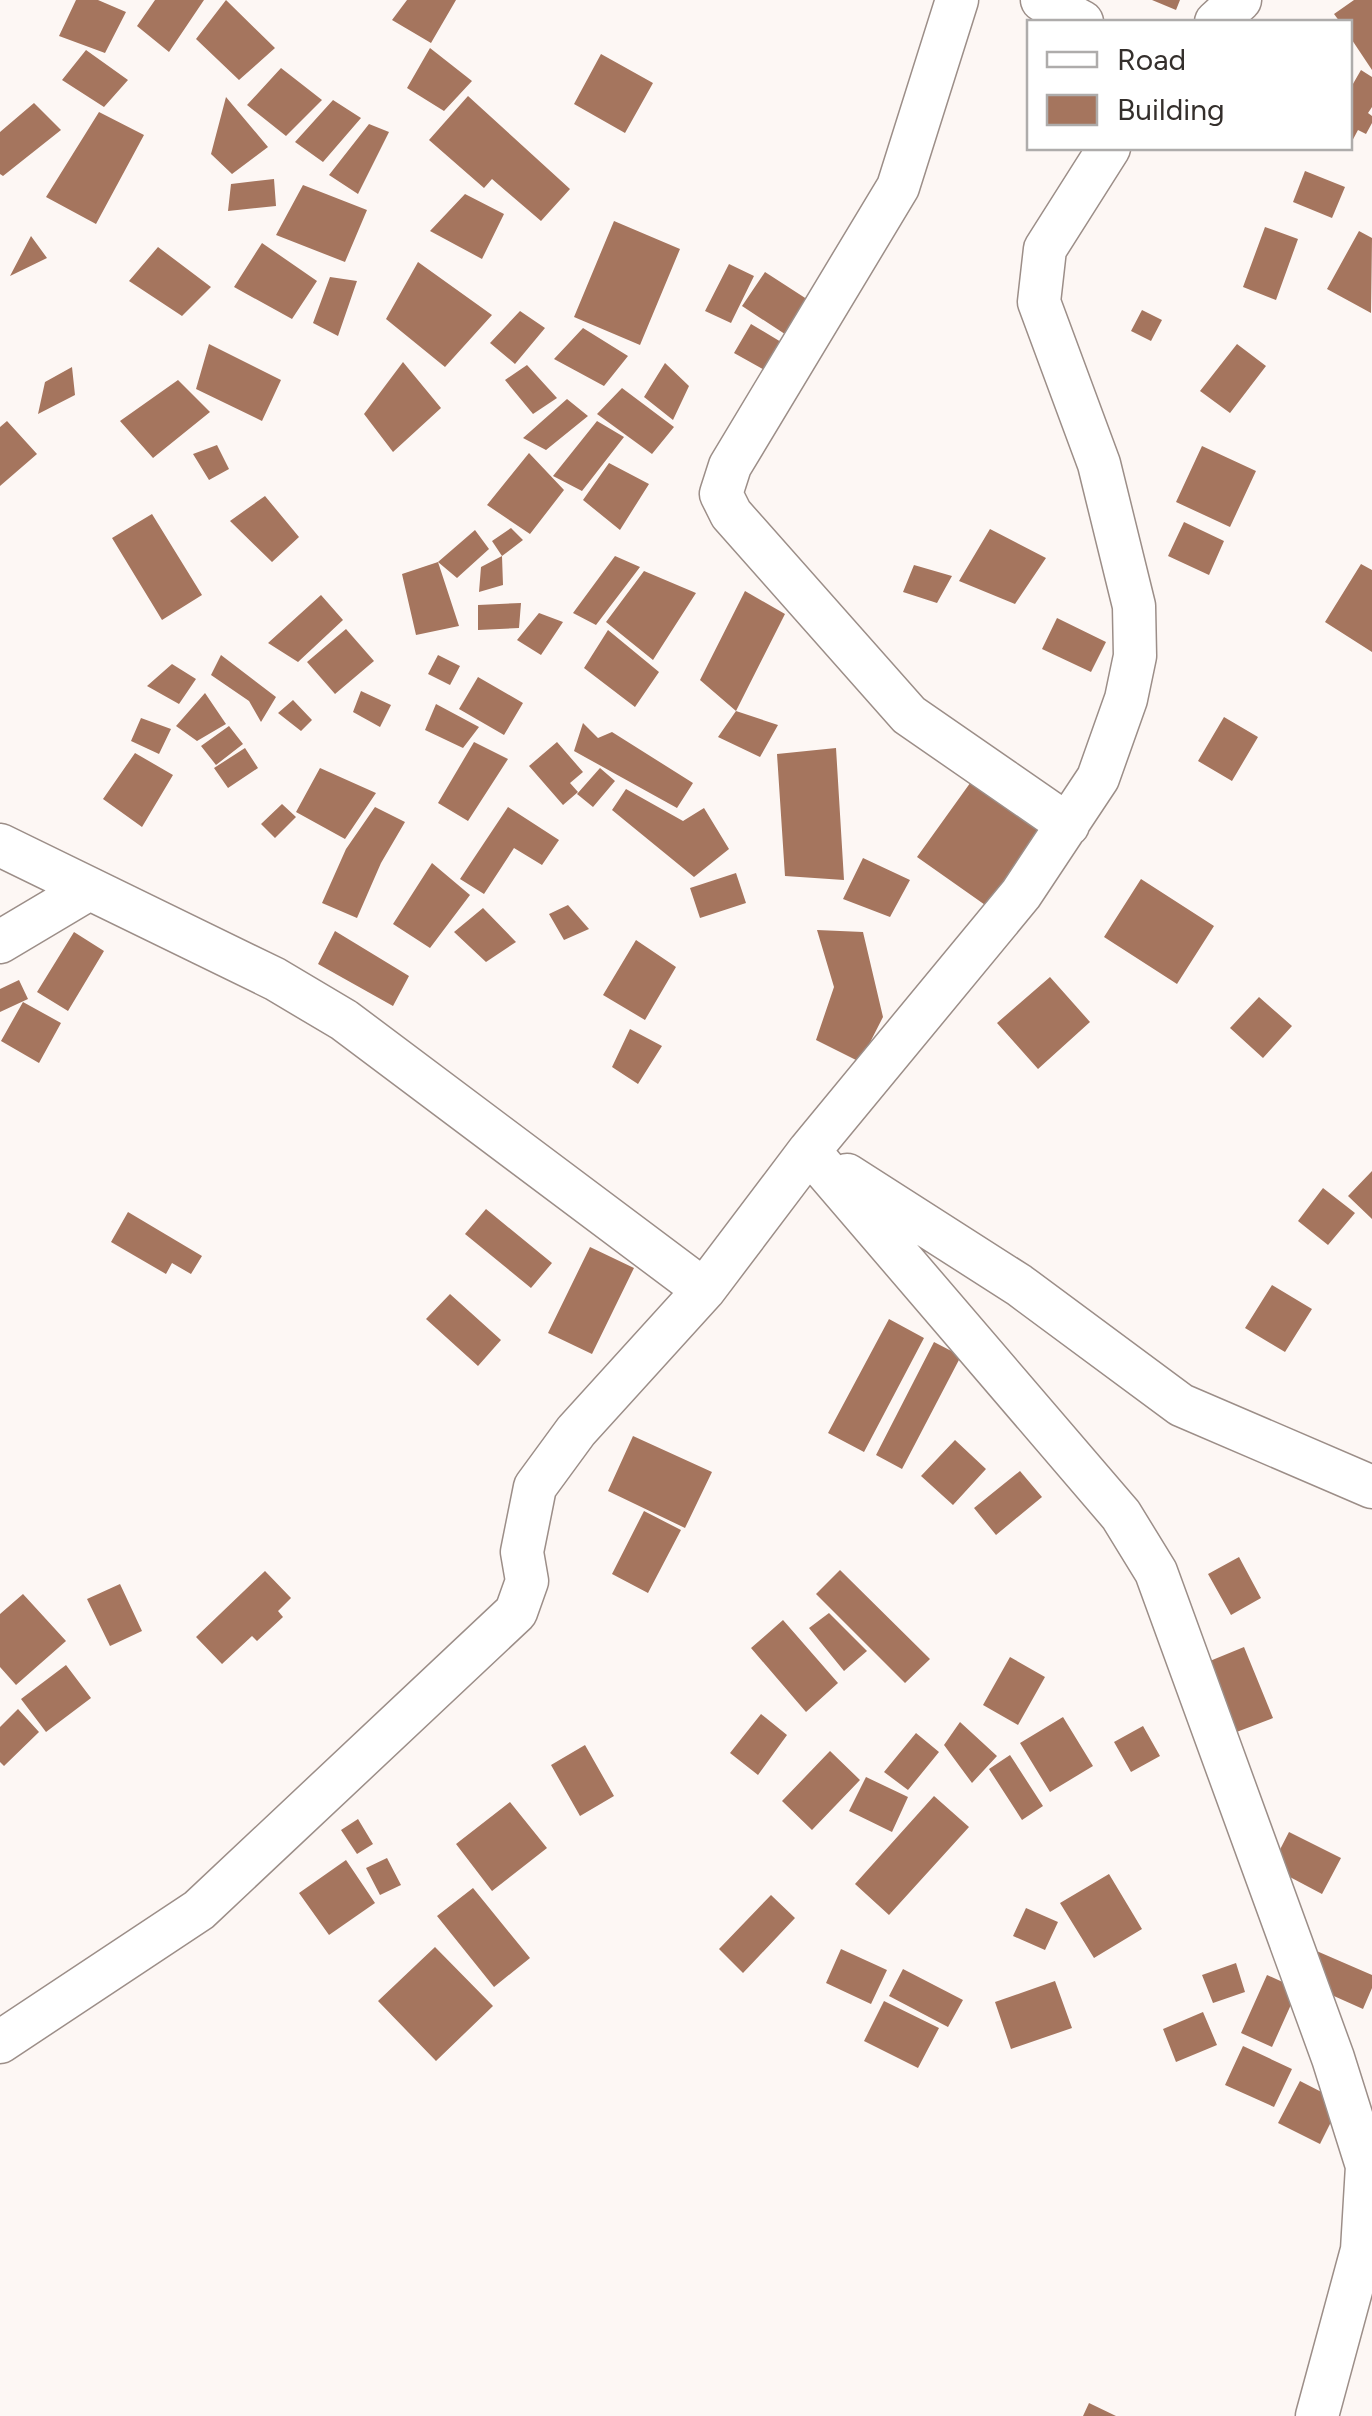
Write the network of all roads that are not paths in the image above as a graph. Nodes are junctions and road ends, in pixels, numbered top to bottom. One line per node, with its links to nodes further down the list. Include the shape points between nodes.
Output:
1 (957, 0): 7 (street, via 898,187 730,466 721,494 730,514 909,716)
2 (1042, 0): 4 (street)
3 (1240, 0): 5 (street)
4 (1078, 20)
5 (1218, 20)
6 (1108, 150): 7 (street, via 1045,250 1039,302 1100,464 1134,606 1135,656 1126,699 1098,778)
7 (1068, 825): 11 (street, via 1021,894)
8 (0, 846): 9 (street)
9 (89, 889): 10 (street); 12 (street, via 344,1020)
10 (0, 942)
11 (809, 1151): 12 (street); 13 (street, via 1018,1285 1181,1405); 15 (street, via 1121,1515 1156,1572 1367,2166 1362,2250)
12 (704, 1290): 14 (street, via 576,1430 535,1487 522,1552 527,1581 516,1612 199,1910)
13 (1372, 1487)
14 (0, 2042)
15 (1317, 2416)

